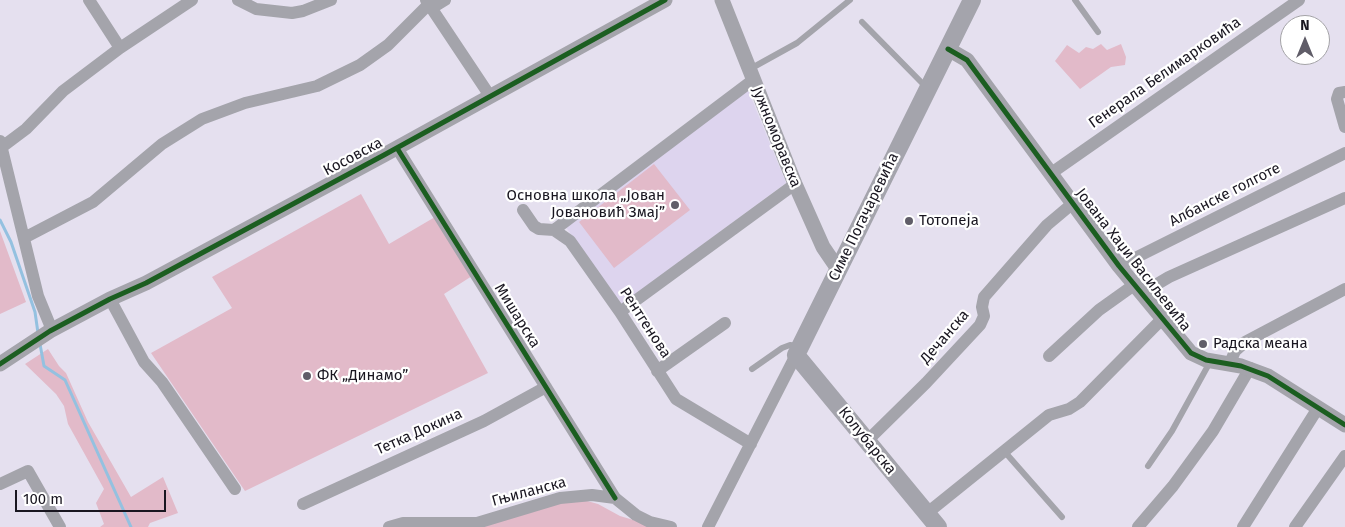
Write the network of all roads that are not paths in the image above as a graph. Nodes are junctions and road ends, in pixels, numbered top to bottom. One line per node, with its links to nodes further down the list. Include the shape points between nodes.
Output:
1 (89, 0): 15 (street)
2 (192, 0): 15 (street)
3 (238, 0): 4 (street, via 256,9 292,13)
4 (332, 0)
5 (445, 0): 12 (street)
6 (665, 0): 20 (street, Косовска)
7 (722, 0): 17 (street, Јужноморавска)
8 (850, 0): 17 (lane, via 798,44)
9 (972, 0): 16 (main road, Симе Погачаревића)
10 (1075, 0): 14 (lane)
11 (1299, 0): 25 (street, Генерала Белимарковића)
12 (429, 4): 20 (street); 31 (street, via 388,45 360,65 317,86 245,103 202,120 162,144 93,202)
13 (862, 22): 18 (lane)
14 (1098, 32)
15 (120, 48): 22 (street, via 63,91 26,128)
16 (948, 49): 18 (main road, Симе Погачаревића); 25 (street, Јована Хаџи Васиљевића, via 967,60)
17 (751, 75): 26 (street, Јужноморавска); 30 (street)
18 (927, 88): 33 (main road, Симе Погачаревића)
19 (1345, 92): 21 (street, via 1337,99)
20 (490, 96): 23 (street, Косовска)
21 (1345, 127)
22 (1, 144): 31 (street)
23 (397, 148): 36 (street, Косовска, via 146,283); 49 (street, Мишарска)
24 (1345, 153): 32 (street, Албанске голготе)
25 (1050, 174): 28 (street, Јована Хаџи Васиљевића)
26 (796, 184): 33 (street, Јужноморавска, via 823,247); 37 (street)
27 (1345, 198): 34 (street)
28 (1072, 204): 32 (street, Јована Хаџи Васиљевића); 52 (street, Дечанска, via 1047,225 984,297 984,316 980,325)
29 (524, 210): 30 (street, Рентгенова, via 539,229)
30 (554, 230): 37 (street, Рентгенова, via 570,241)
31 (24, 238): 40 (street, via 38,296)
32 (1119, 266): 34 (street, Јована Хаџи Васиљевића)
33 (838, 269): 41 (main road, Симе Погачаревића)
34 (1138, 289): 38 (street, Јована Хаџи Васиљевића); 42 (street, via 1099,310)
35 (1345, 289): 44 (street, via 1245,342 1235,351)
36 (110, 298): 40 (street, Косовска); 58 (street, via 144,362 162,382)
37 (620, 312): 48 (street, Рентгенова)
38 (1162, 320): 43 (street, Јована Хаџи Васиљевића, via 1191,353); 54 (street, via 1080,402 1049,415)
39 (725, 323): 48 (street)
40 (51, 330): 45 (street, Косовска)
41 (798, 351): 47 (lane, via 790,344); 52 (main road, Колубарска); 53 (street, Симе Погачаревића)
42 (1049, 356)
43 (1211, 361): 44 (street, Јована Хаџи Васиљевића); 56 (lane, via 1172,431)
44 (1230, 363): 46 (street, Јована Хаџи Васиљевића)
45 (0, 364)
46 (1250, 368): 50 (street, Јована Хаџи Васиљевића); 67 (street, via 1213,431)
47 (752, 369)
48 (657, 371): 53 (street, Рентгенова, via 676,399)
49 (546, 387): 59 (street, Мишарска); 60 (street, Тетка Докина, via 484,421)
50 (1318, 408): 51 (street, Јована Хаџи Васиљевића); 68 (street)
51 (1342, 420)
52 (867, 441): 62 (main road, Колубарска)
53 (751, 444): 66 (street, Симе Погачаревића)
54 (1004, 451): 61 (lane); 62 (street)
55 (1345, 456): 69 (street)
56 (1148, 466)
57 (0, 484): 63 (street, via 28,471)
58 (235, 489)
59 (615, 498): 64 (street, Гњиланска, via 592,495 560,498 477,523 403,523); 65 (street, via 636,515)
60 (303, 504)
61 (1062, 517)
62 (932, 520)
63 (60, 527)
64 (389, 527)
65 (671, 527)
66 (708, 527)
67 (1138, 527)
68 (1242, 527)
69 (1295, 527)

